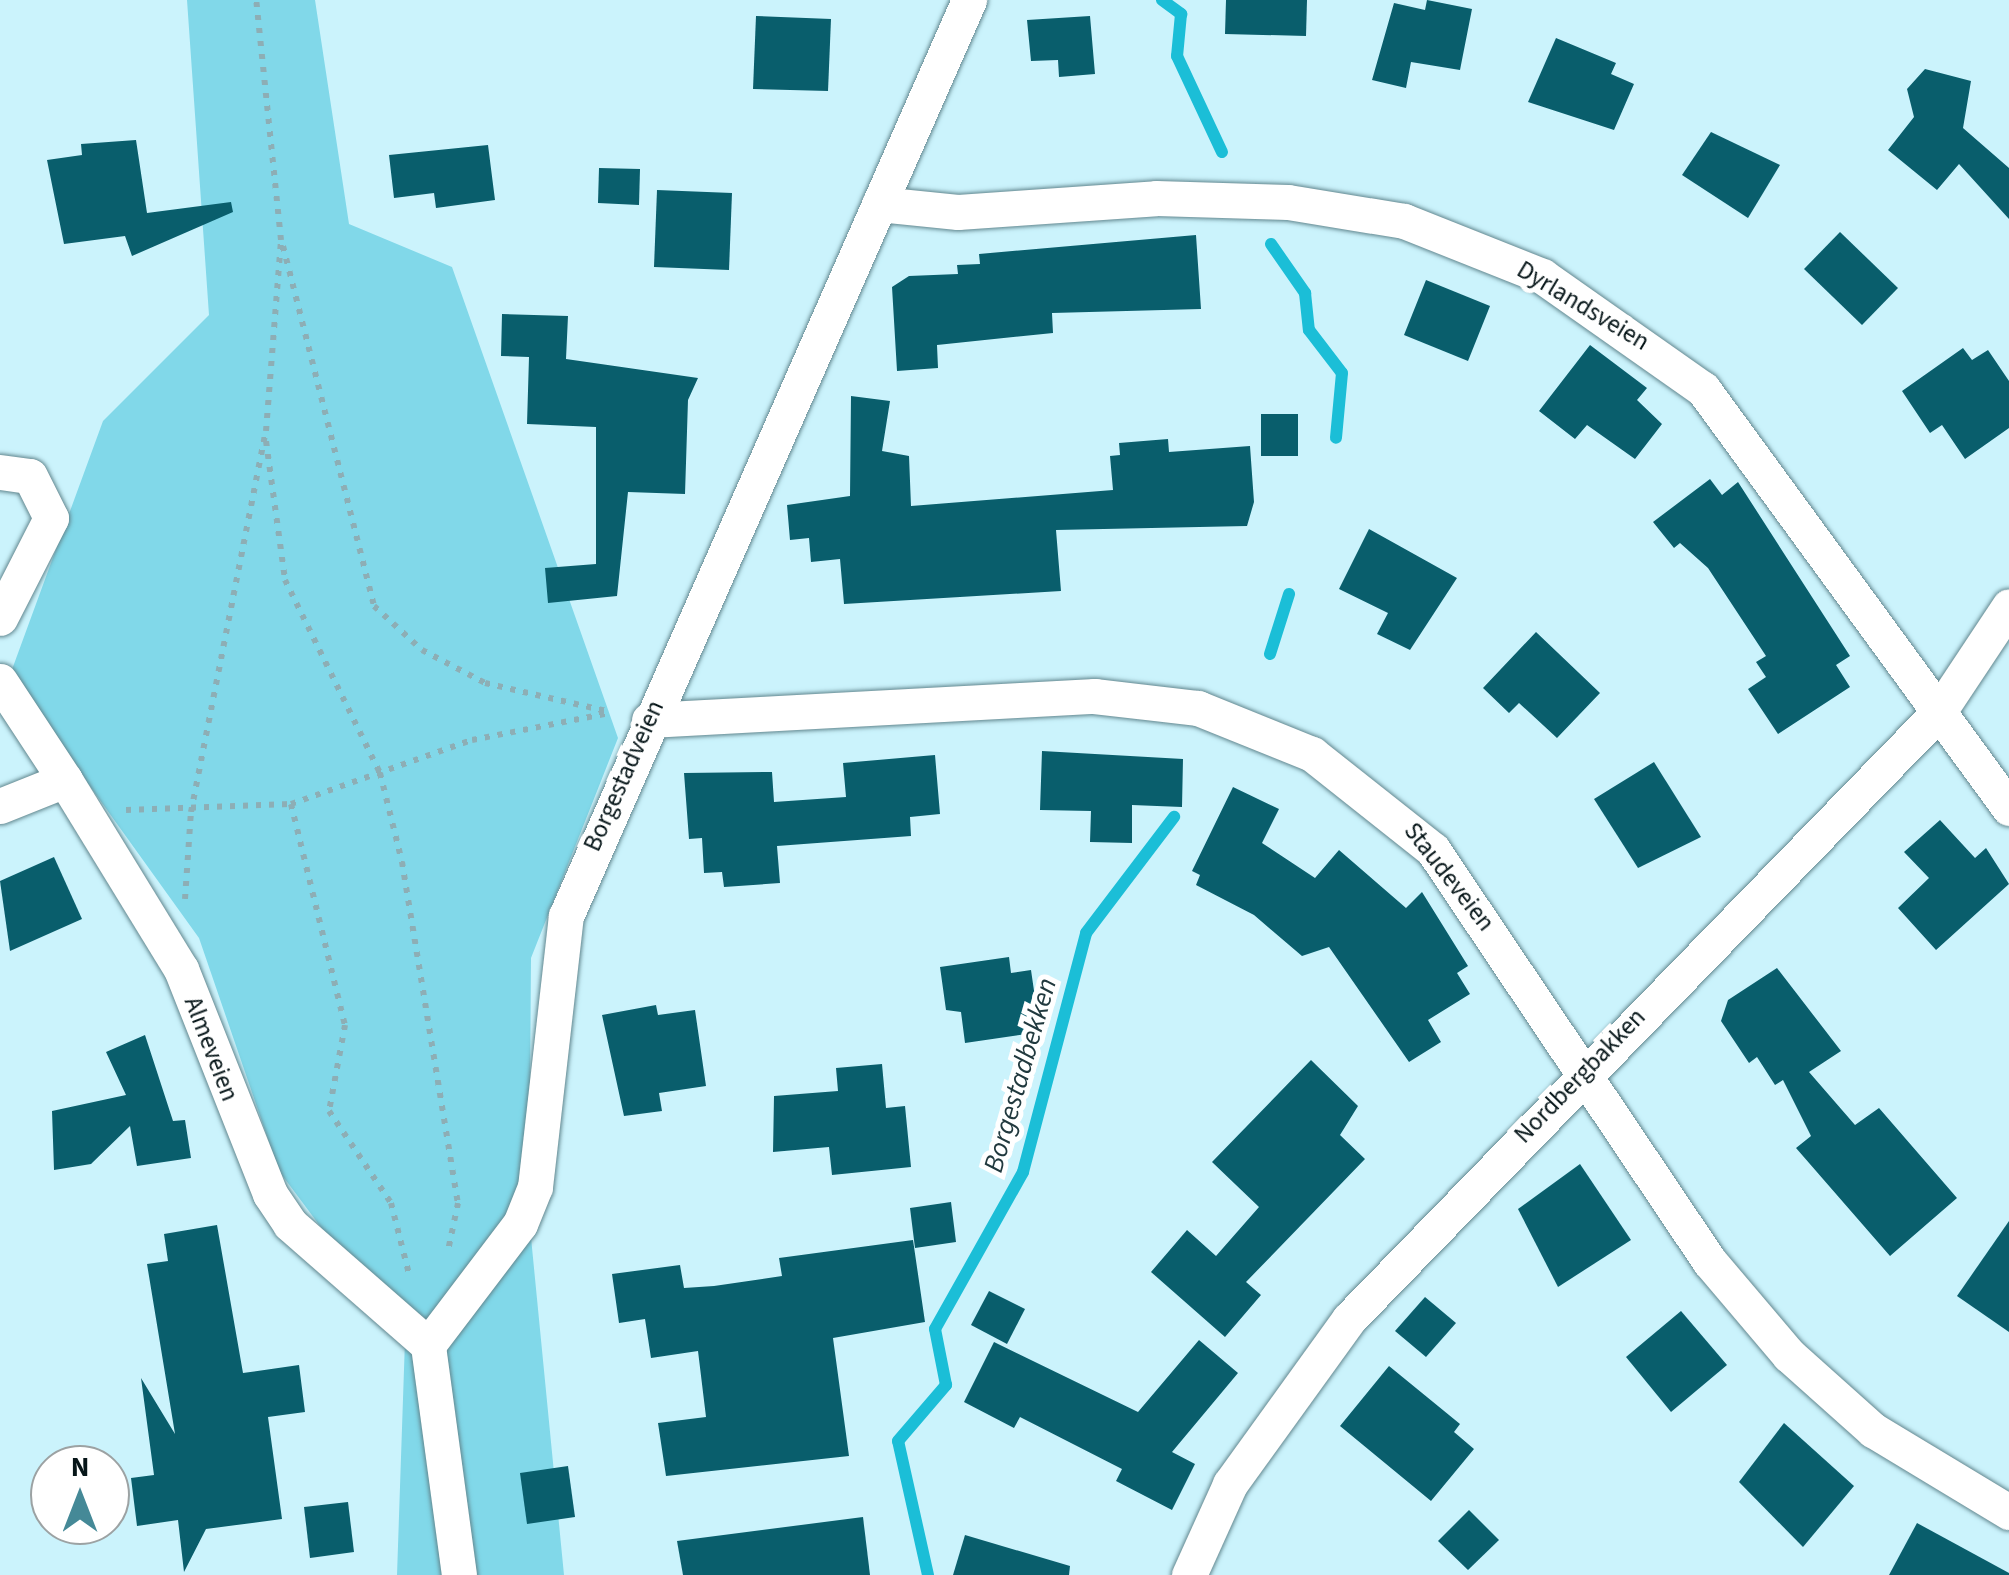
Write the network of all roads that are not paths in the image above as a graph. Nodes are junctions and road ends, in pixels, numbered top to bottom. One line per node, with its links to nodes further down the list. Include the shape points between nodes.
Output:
1 (969, 0): 2 (street, Borgestadveien)
2 (879, 204): 7 (street, Dyrlandsveien, via 958,212 1156,198 1288,202 1404,221 1542,276 1703,389); 8 (street, Borgestadveien)
3 (0, 472): 5 (street, via 30,476 51,518)
4 (2009, 606): 7 (street, Nordbergbakken)
5 (0, 618)
6 (0, 681): 9 (street, Almeveien)
7 (1938, 713): 11 (street, Dyrlandsveien); 12 (street, Nordbergbakken)
8 (650, 720): 12 (street, Staudeveien, via 1094,696 1198,708 1260,729 1403,818 1464,890); 13 (street, Borgestadveien, via 566,916 535,1188 512,1237)
9 (73, 794): 10 (street); 13 (street, Almeveien, via 181,970 270,1194 290,1224)
10 (0, 806)
11 (2009, 808)
12 (1586, 1069): 14 (street, Staudeveien, via 1710,1262 1789,1355 1873,1430); 16 (street, Nordbergbakken, via 1301,1378 1230,1484)
13 (428, 1345): 15 (street)
14 (2009, 1512)
15 (459, 1575)
16 (1189, 1575)

